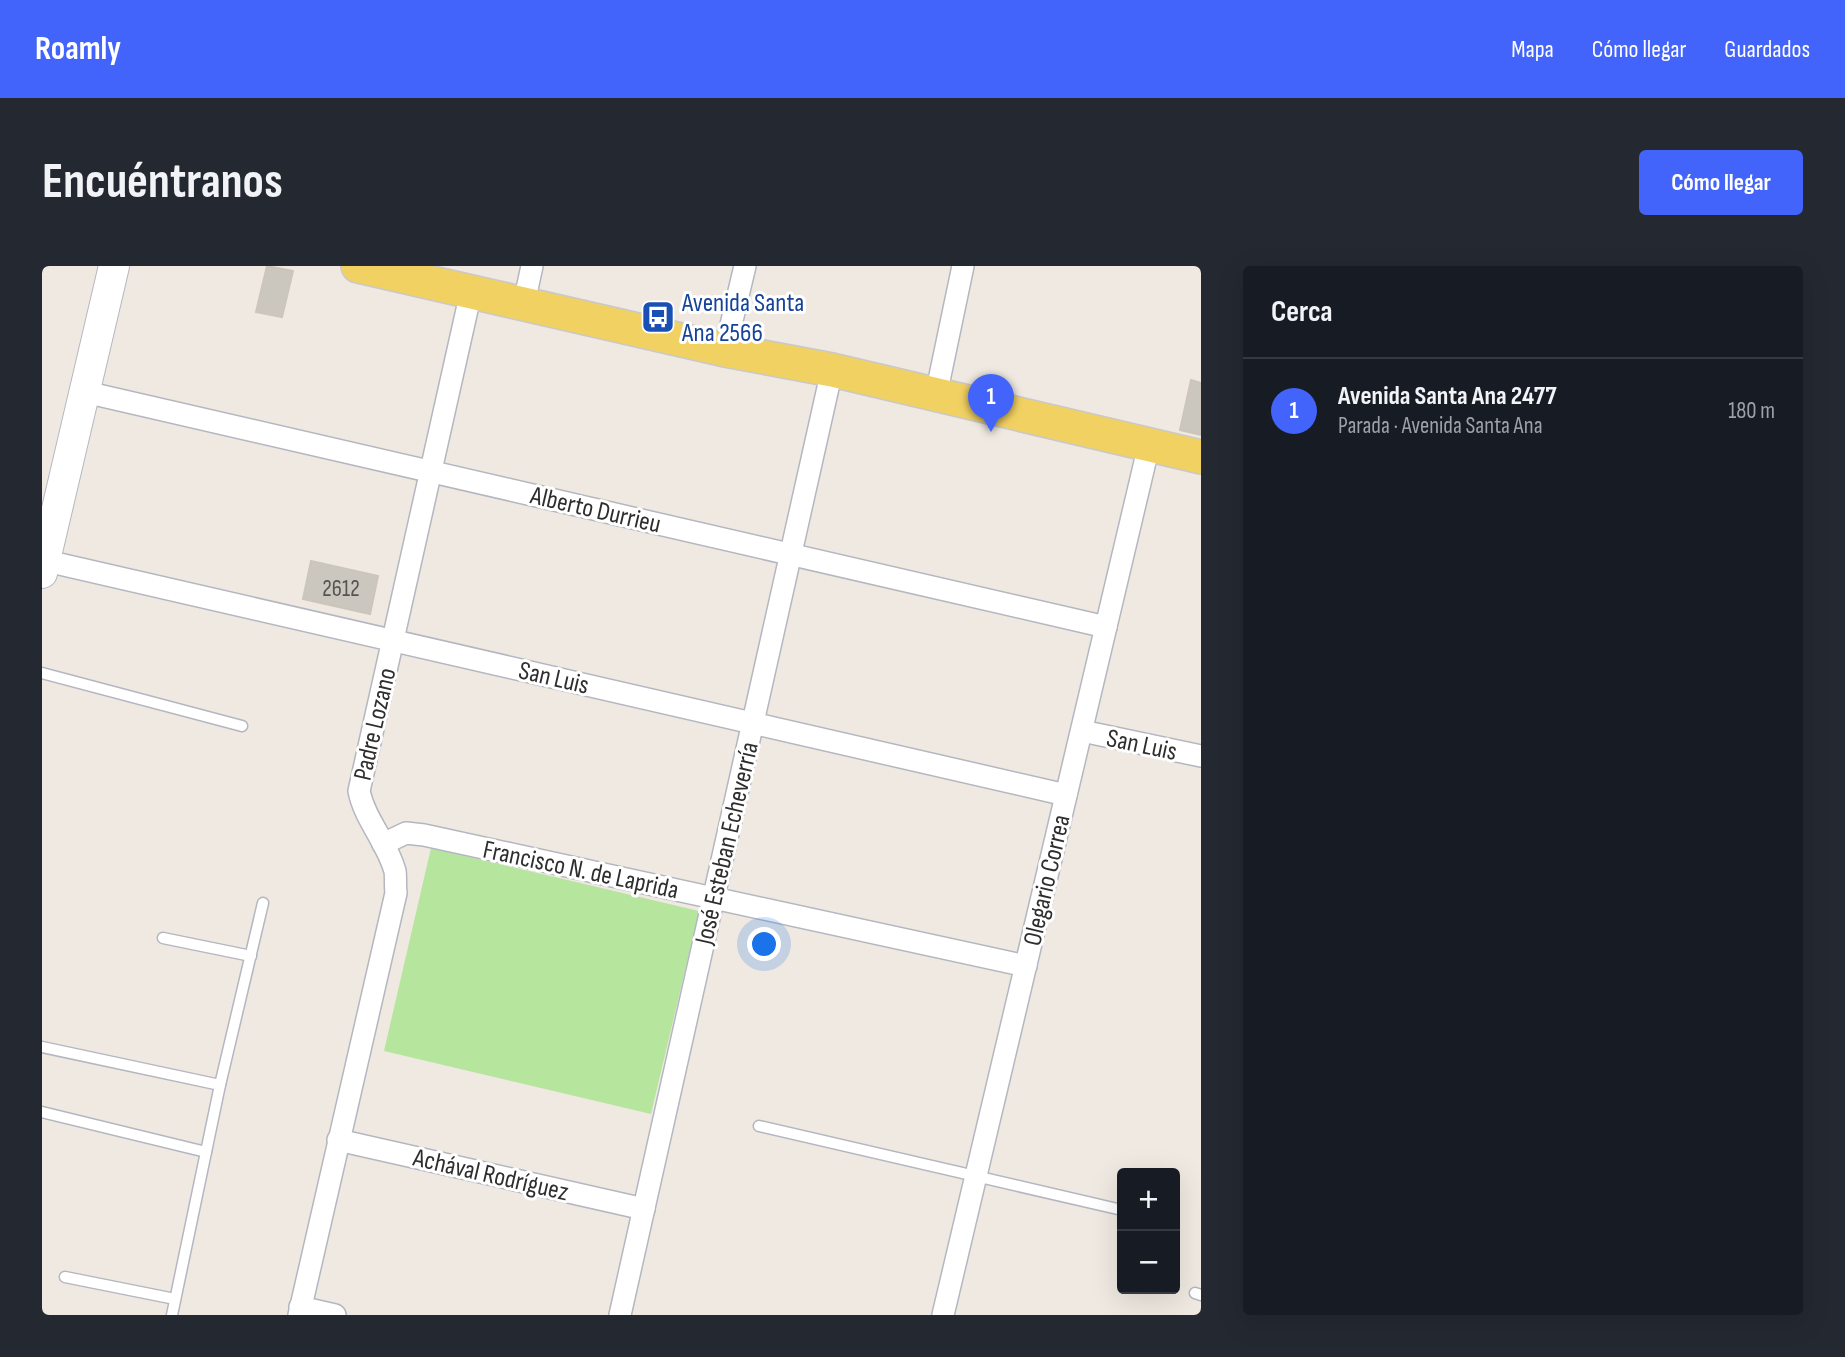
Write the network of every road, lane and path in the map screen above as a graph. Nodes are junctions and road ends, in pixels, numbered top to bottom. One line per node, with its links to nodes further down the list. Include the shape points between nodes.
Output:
1 (114, 266): 10 (street)
2 (359, 266): 6 (main road)
3 (532, 266): 7 (street)
4 (745, 266): 8 (street)
5 (963, 266): 11 (street)
6 (471, 292): 7 (main road); 14 (street, Padre Lozano)
7 (524, 303): 8 (main road)
8 (725, 349): 9 (main road)
9 (832, 370): 11 (main road); 15 (street, José Esteban Echeverría)
10 (85, 392): 14 (street, Alberto Durrieu); 16 (street)
11 (936, 395): 12 (main road)
12 (1149, 445): 13 (main road); 17 (street, Olegario Correa)
13 (1201, 457)
14 (431, 472): 15 (street, Alberto Durrieu); 18 (street, Padre Lozano)
15 (791, 554): 17 (street, Alberto Durrieu); 20 (street, José Esteban Echeverría)
16 (43, 565): 18 (street, San Luis)
17 (1106, 626): 22 (street, Olegario Correa)
18 (393, 641): 20 (street, San Luis); 25 (street, Padre Lozano, via 359,791 362,808)
19 (42, 673): 21 (lane)
20 (753, 723): 24 (street, San Luis); 26 (street, José Esteban Echeverría)
21 (242, 726)
22 (1082, 731): 23 (street, San Luis); 24 (street, Olegario Correa)
23 (1201, 756)
24 (1066, 794): 30 (street, Olegario Correa)
25 (383, 844): 26 (street, Francisco N. de Laprida, via 406,834 424,835); 35 (street, Padre Lozano, via 395,872 396,893)
26 (714, 898): 30 (street, Francisco N. de Laprida); 38 (street, José Esteban Echeverría)
27 (263, 903): 29 (lane)
28 (163, 938): 29 (lane)
29 (251, 956): 32 (lane)
30 (1026, 966): 37 (street, Olegario Correa)
31 (42, 1047): 32 (lane)
32 (220, 1085): 36 (lane)
33 (42, 1112): 36 (lane)
34 (759, 1126): 37 (lane)
35 (338, 1140): 38 (street, Achával Rodríguez); 42 (street, Padre Lozano)
36 (206, 1152): 41 (lane)
37 (976, 1176): 39 (lane); 46 (street, Olegario Correa)
38 (644, 1209): 45 (street, José Esteban Echeverría)
39 (1117, 1209)
40 (65, 1277): 41 (lane)
41 (175, 1299): 43 (lane)
42 (300, 1311): 44 (street)
43 (172, 1315)
44 (335, 1315)
45 (620, 1315)
46 (943, 1315)

